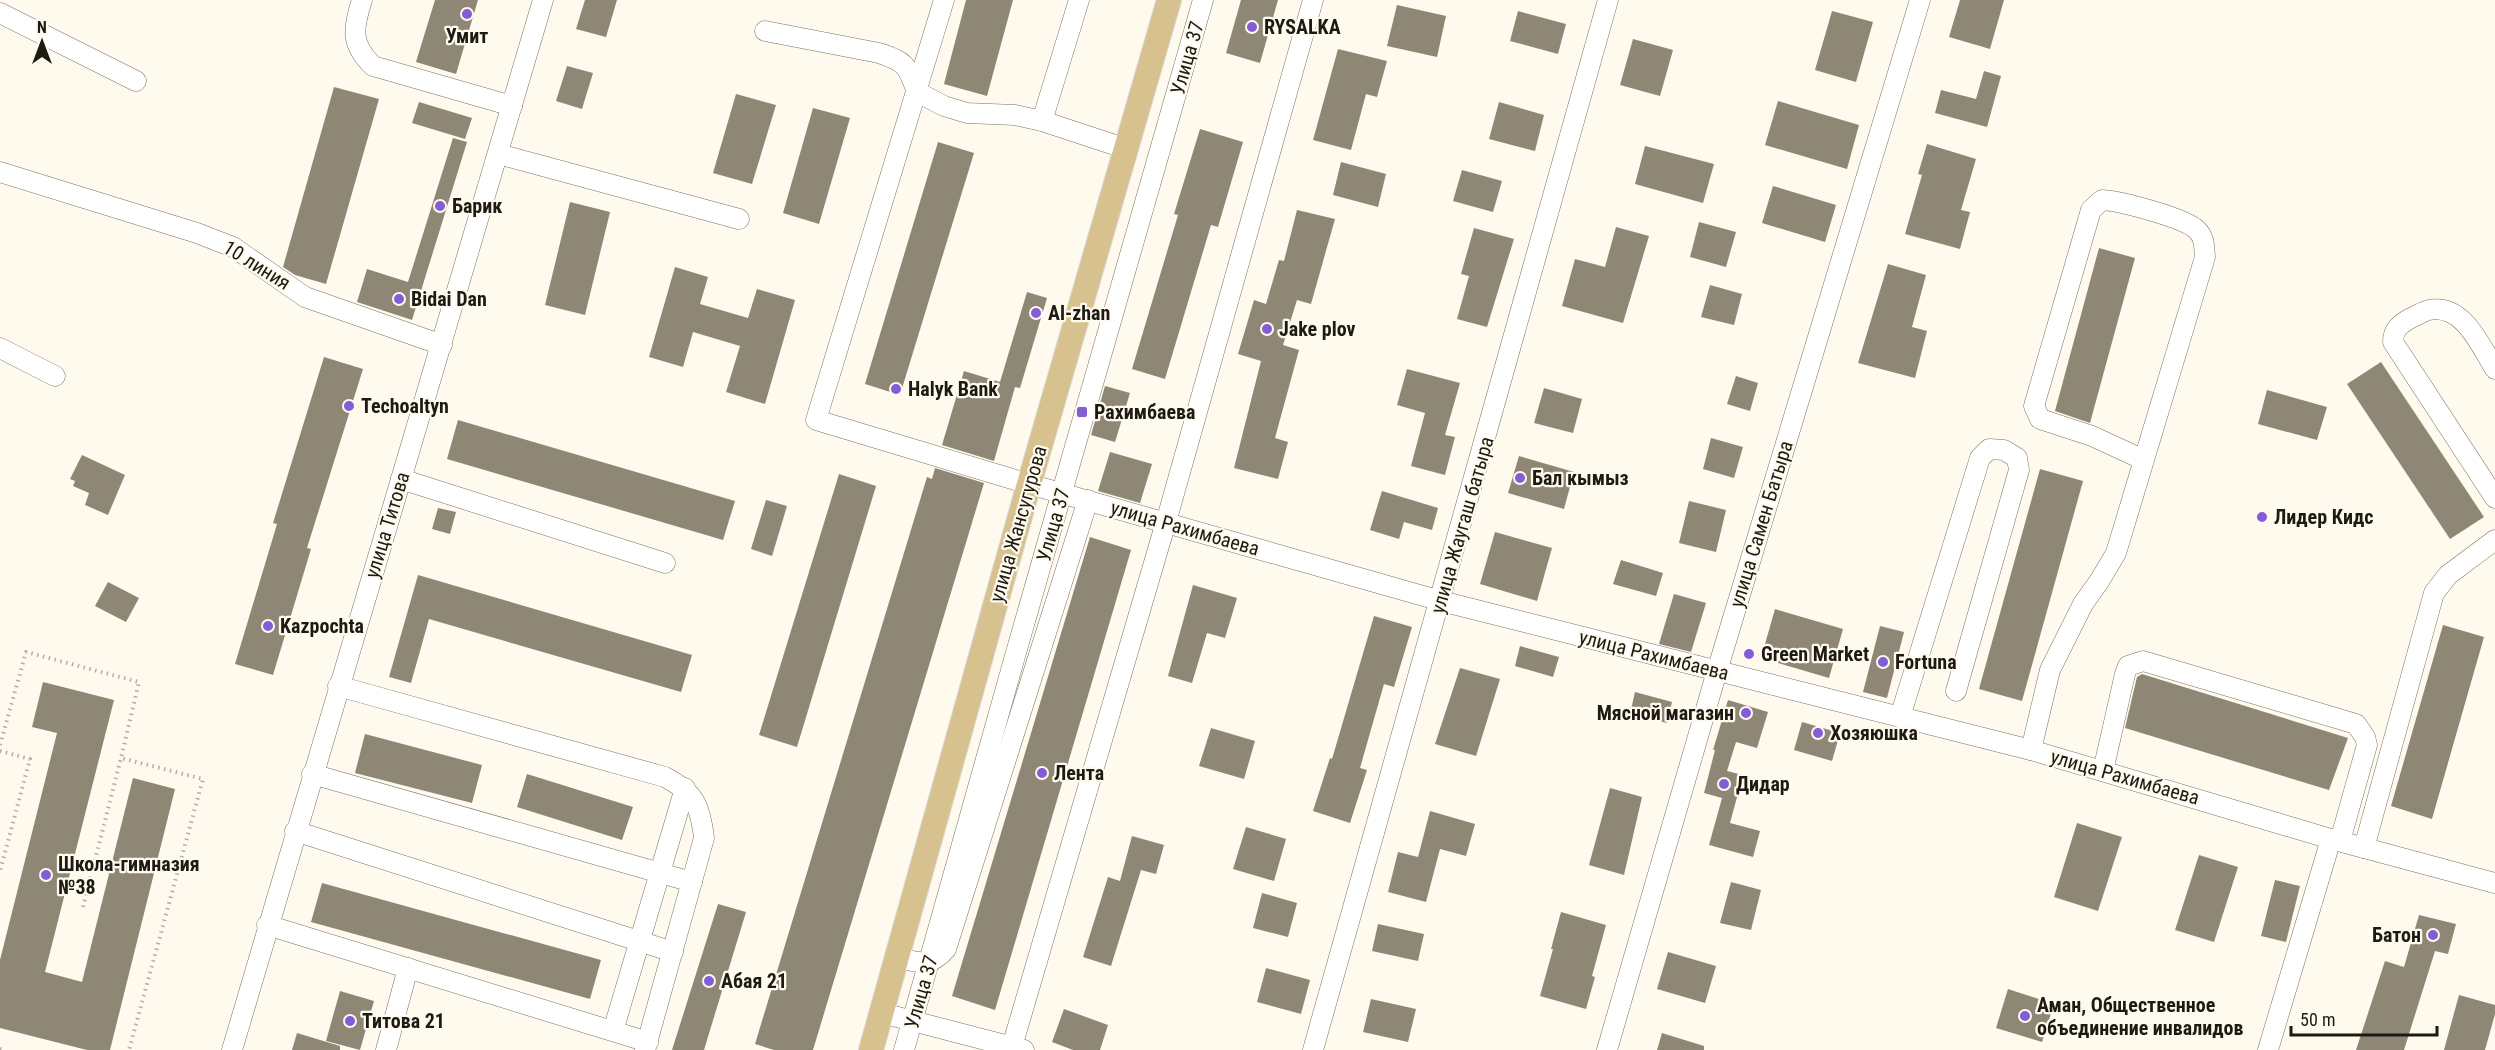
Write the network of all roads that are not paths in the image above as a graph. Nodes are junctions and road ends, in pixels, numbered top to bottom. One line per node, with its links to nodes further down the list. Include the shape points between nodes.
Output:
1 (362, 0): 14 (street, via 354,32 360,53 373,66)
2 (543, 0): 14 (street, улица Титова)
3 (944, 0): 13 (street)
4 (1079, 0): 15 (street)
5 (1170, 0): 16 (main road, улица Жансугурова)
6 (1203, 0): 59 (street, Улица 37)
7 (1313, 0): 29 (street)
8 (1608, 0): 32 (street, улица Жаугаш батыра)
9 (1920, 0): 33 (street, улица Самен Батыра)
10 (0, 13): 12 (street)
11 (765, 31): 13 (street, via 894,58 910,73)
12 (136, 81)
13 (917, 92): 15 (street, via 967,113 1015,115); 26 (street, улица Рахимбаева, via 816,420)
14 (512, 106): 17 (street, улица Титова)
15 (1042, 121): 16 (street)
16 (1127, 149): 26 (main road, улица Жансугурова)
17 (498, 154): 19 (street); 20 (street, улица Титова)
18 (0, 172): 20 (street, 10 линия, via 206,236 233,247 305,297)
19 (739, 219)
20 (442, 345): 25 (street, улица Титова)
21 (0, 348): 23 (street)
22 (2495, 369): 27 (street, via 2468,326 2443,310 2428,310 2400,323 2393,334 2392,342)
23 (55, 376)
24 (2144, 460): 24 (street, via 2092,436 2040,419 2034,406 2091,210 2102,200 2142,207 2196,229 2204,240 2205,257); 37 (street, via 2116,553 2050,670)
25 (401, 479): 31 (street); 34 (street, улица Титова)
26 (1029, 484): 28 (street, улица Рахимбаева); 50 (main road, улица Жансугурова)
27 (2495, 498)
28 (1088, 501): 29 (street, улица Рахимбаева); 50 (street, via 946,949 940,957 924,963)
29 (1166, 522): 32 (street, улица Рахимбаева); 55 (street)
30 (2495, 540): 43 (street, via 2448,576 2434,593)
31 (665, 563)
32 (1441, 601): 33 (street, улица Рахимбаева); 60 (street, улица Жаугаш батыра)
33 (1717, 671): 36 (street, улица Рахимбаева); 61 (street, улица Самен Батыра)
34 (338, 686): 39 (street, улица Титова); 40 (street, via 665,777)
35 (1956, 691): 36 (street, via 2019,470 2017,458 2004,450 1989,449 1980,458)
36 (1900, 717): 37 (street, улица Рахимбаева)
37 (2031, 750): 38 (street, улица Рахимбаева)
38 (2103, 771): 42 (street, улица Рахимбаева); 42 (street, via 2125,674 2128,666 2143,661 2356,724 2367,744)
39 (312, 774): 41 (street, улица Титова); 44 (street)
40 (685, 788): 44 (street); 45 (street, via 698,805 704,838)
41 (295, 831): 47 (street, улица Титова); 48 (street)
42 (2336, 840): 43 (street, улица Рахимбаева); 62 (street)
43 (2364, 848): 46 (street, улица Рахимбаева)
44 (660, 873): 45 (street); 48 (street)
45 (692, 882): 49 (street)
46 (2495, 883)
47 (267, 925): 51 (street); 56 (street, улица Титова)
48 (639, 941): 49 (street); 53 (street)
49 (673, 952): 54 (street)
50 (898, 957): 52 (main road, улица Жансугурова)
51 (408, 968): 53 (street); 57 (street)
52 (882, 1013): 55 (street); 58 (main road, улица Жансугурова)
53 (613, 1031): 54 (street)
54 (646, 1046)
55 (1016, 1049)
56 (232, 1050)
57 (386, 1050)
58 (872, 1050)
59 (904, 1050)
60 (1313, 1050)
61 (1607, 1050)
62 (2268, 1050)

